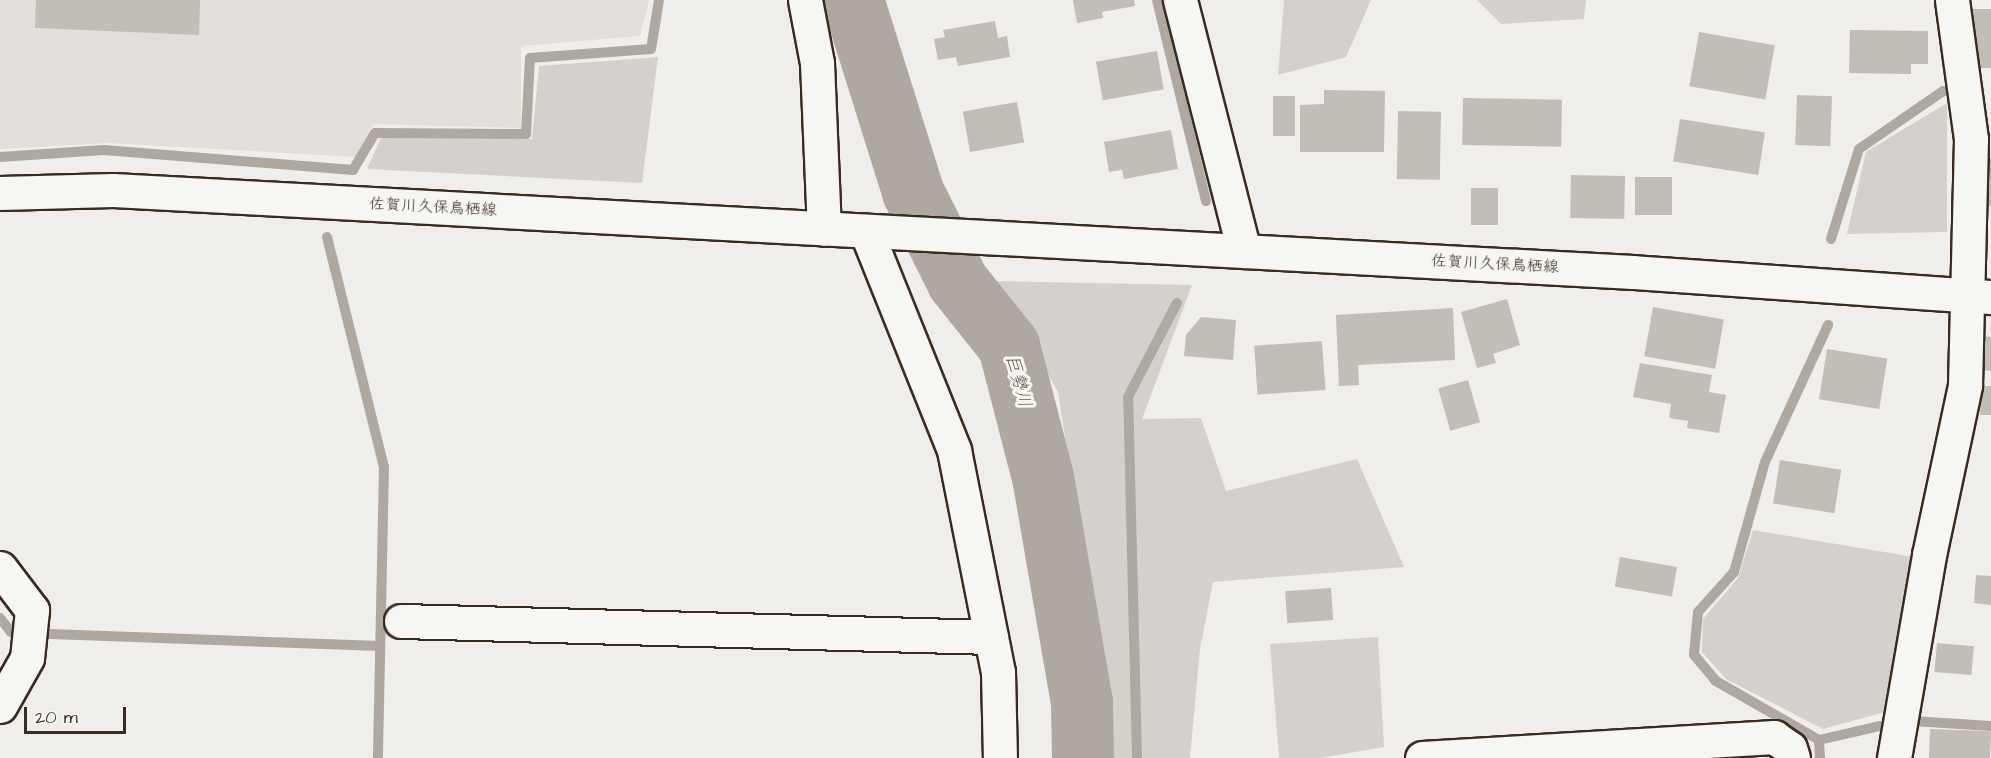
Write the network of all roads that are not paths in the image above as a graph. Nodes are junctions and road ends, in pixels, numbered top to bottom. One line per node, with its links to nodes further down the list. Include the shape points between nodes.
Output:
1 (805, 0): 5 (street, via 816,63)
2 (1180, 0): 7 (street)
3 (1952, 0): 8 (street, via 1971,140)
4 (0, 194): 5 (street, 佐賀川久保鳥栖線, via 113,190)
5 (824, 229): 6 (street, 佐賀川久保鳥栖線)
6 (866, 231): 7 (street, 佐賀川久保鳥栖線); 11 (street, via 954,450)
7 (1244, 251): 8 (street, 佐賀川久保鳥栖線)
8 (1979, 296): 16 (street)
9 (0, 568): 12 (street, via 32,610 27,658)
10 (401, 621): 11 (street)
11 (991, 637): 13 (street, via 998,672)
12 (0, 706)
13 (1000, 758)
14 (1422, 758): 15 (street, via 1774,738 1790,748)
15 (1793, 758)
16 (1894, 758)

